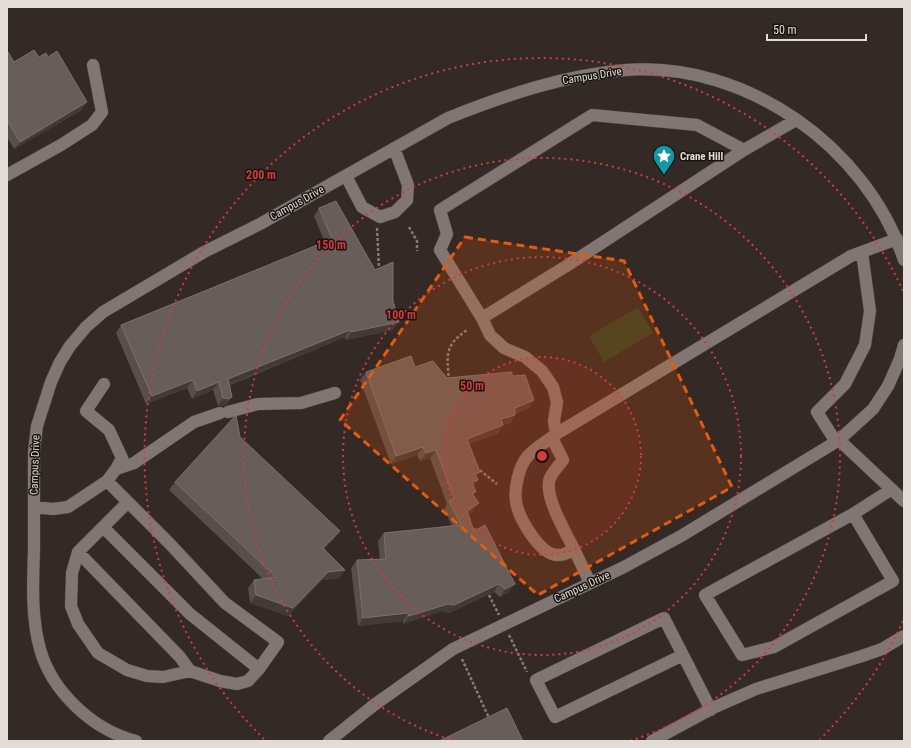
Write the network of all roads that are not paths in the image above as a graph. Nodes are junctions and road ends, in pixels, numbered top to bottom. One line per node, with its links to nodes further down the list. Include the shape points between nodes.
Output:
1 (93, 65): 5 (street, via 102,112 92,125)
2 (796, 120): 3 (street, Campus Drive, via 780,108 741,90 703,77 628,70 590,74 549,83 501,98 448,118); 4 (street); 7 (street, Campus Drive, via 817,134 846,161 886,215)
3 (394, 148): 6 (street, Campus Drive); 6 (street, via 408,185 407,200 395,212 380,217 362,207)
4 (744, 150): 10 (street); 10 (street, via 697,125 592,114 440,210 447,234 440,250)
5 (8, 173)
6 (346, 176): 21 (street, Campus Drive, via 160,278 103,312 86,327 60,362 37,426 34,452)
7 (897, 239): 8 (street); 9 (street, Campus Drive)
8 (862, 252): 14 (street, via 851,256); 15 (street, via 870,311 865,345 845,384 817,412)
9 (904, 260)
10 (482, 318): 14 (street, via 490,335 504,348 525,357 542,371 553,387 556,402)
11 (904, 345): 15 (street, Campus Drive, via 888,386 873,409)
12 (104, 384): 16 (street, via 86,411 109,430 117,445 122,458)
13 (335, 393): 16 (street, via 300,403 258,404 194,422 134,463)
14 (554, 436): 24 (street, via 563,460 550,478 549,492); 24 (street, via 527,457 518,479 516,501 530,534 541,546 555,556 564,555)
15 (837, 441): 18 (street); 26 (street, Campus Drive, via 681,536)
16 (116, 469): 17 (street)
17 (107, 481): 20 (street); 21 (street, via 68,507)
18 (892, 489): 19 (street); 22 (street)
19 (904, 501)
20 (128, 502): 23 (street); 29 (street, via 225,603 278,642)
21 (34, 507): 32 (street, Campus Drive, via 34,621 40,650 48,670 64,694 84,714 105,730)
22 (852, 514): 22 (street, via 705,595 742,655 774,647 893,582)
23 (103, 527): 25 (street); 29 (street, via 190,614)
24 (574, 549): 26 (street)
25 (78, 552): 30 (street, via 180,657); 30 (street, via 72,573 71,606 78,624 98,653 127,670 147,676 163,677)
26 (590, 583): 33 (street, Campus Drive, via 453,650 374,705)
27 (904, 636): 31 (street, via 882,649 756,689)
28 (683, 655): 28 (street, via 664,618 536,680 555,717); 31 (street)
29 (259, 670): 30 (street, via 248,681 237,684)
30 (190, 671)
31 (710, 710): 34 (street)
32 (136, 741)
33 (329, 741)
34 (652, 741)

